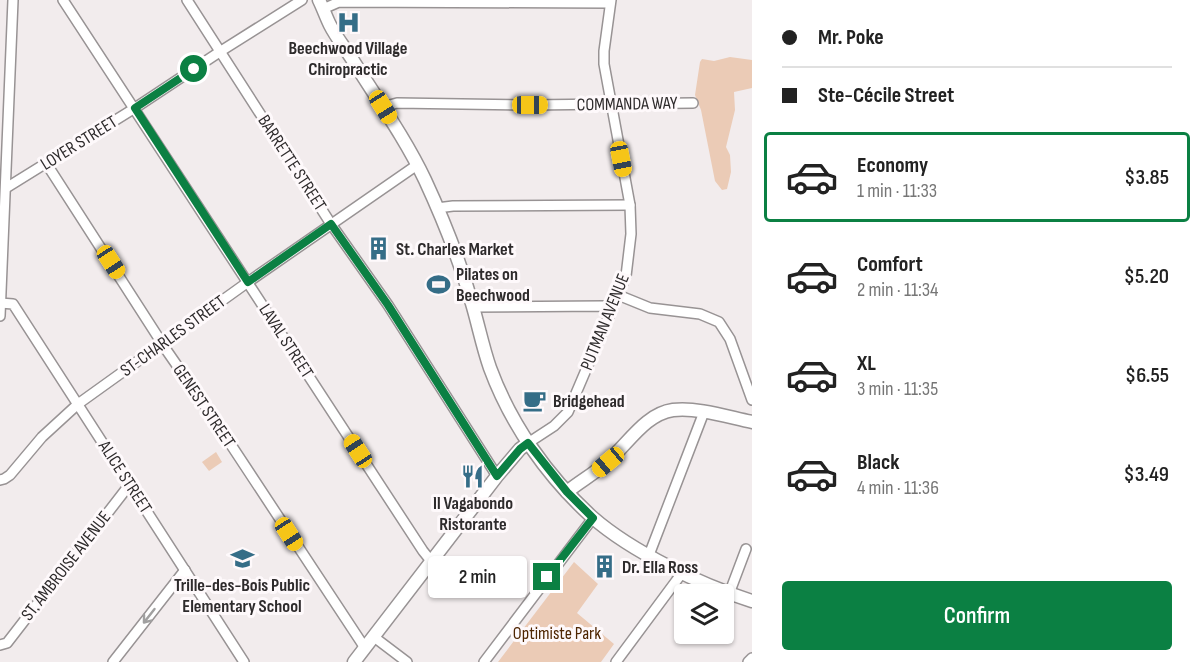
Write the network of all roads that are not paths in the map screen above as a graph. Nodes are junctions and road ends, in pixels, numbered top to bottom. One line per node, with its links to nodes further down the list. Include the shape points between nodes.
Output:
1 (13, 0): 14 (street)
2 (63, 0): 11 (street, LAVAL STREET)
3 (187, 0): 7 (street, BARRETTE STREET)
4 (302, 0): 7 (street, LOYER STREET)
5 (610, 2): 6 (street); 9 (street, PUTMAN AVENUE, via 604,51)
6 (321, 5): 10 (main road, via 329,24)
7 (221, 51): 11 (street, LOYER STREET); 17 (street, BARRETTE STREET)
8 (693, 103): 9 (street, COMMANDA WAY)
9 (611, 105): 10 (street, COMMANDA WAY, via 397,103); 15 (street, PUTMAN AVENUE)
10 (383, 107): 13 (main road)
11 (135, 108): 12 (street, LOYER STREET); 18 (street, LAVAL STREET)
12 (46, 163): 14 (street, LOYER STREET); 24 (street, GENEST STREET)
13 (417, 165): 16 (main road); 17 (street, ST-CHARLES STREET)
14 (6, 188): 20 (street)
15 (630, 205): 16 (street); 19 (street, PUTMAN AVENUE, via 626,276)
16 (437, 208): 21 (main road)
17 (331, 224): 18 (street, ST-CHARLES STREET); 30 (street, BARRETTE STREET, via 388,305)
18 (248, 282): 24 (street, ST-CHARLES STREET); 37 (street, LAVAL STREET)
19 (618, 295): 22 (street, PUTMAN AVENUE); 25 (street, via 650,308 700,314 718,322 730,339)
20 (0, 303): 23 (street); 26 (street, ALICE STREET, via 13,304)
21 (474, 307): 22 (street); 29 (main road, via 496,383)
22 (611, 309): 29 (street, PUTMAN AVENUE, via 568,412)
23 (0, 316)
24 (162, 343): 26 (street, ST-CHARLES STREET); 46 (street, GENEST STREET)
25 (752, 400)
26 (78, 404): 31 (street, ST-CHARLES STREET, via 42,437 10,475); 32 (street, ALICE STREET)
27 (704, 412): 28 (main road); 33 (main road, via 672,410 655,417 602,467); 36 (street)
28 (752, 422)
29 (528, 443): 30 (main road); 33 (main road)
30 (497, 476): 37 (main road)
31 (0, 480)
32 (130, 484): 38 (street, ALICE STREET); 45 (street, ST. AMBROISE AVENUE, via 7,643)
33 (567, 492): 34 (main road)
34 (593, 518): 36 (main road); 52 (street)
35 (746, 549): 41 (street)
36 (649, 555): 39 (main road)
37 (431, 561): 44 (main road)
38 (185, 570): 48 (street, ALICE STREET); 49 (street, one-way to 49)
39 (682, 573): 40 (main road); 53 (street)
40 (707, 584)
41 (733, 584)
42 (734, 596): 43 (main road)
43 (752, 601)
44 (374, 637): 46 (main road); 51 (street)
45 (0, 645)
46 (364, 648): 50 (main road)
47 (752, 658): 54 (street)
48 (240, 660)
49 (113, 662)
50 (354, 662)
51 (407, 662)
52 (484, 662)
53 (616, 662)
54 (748, 662)

